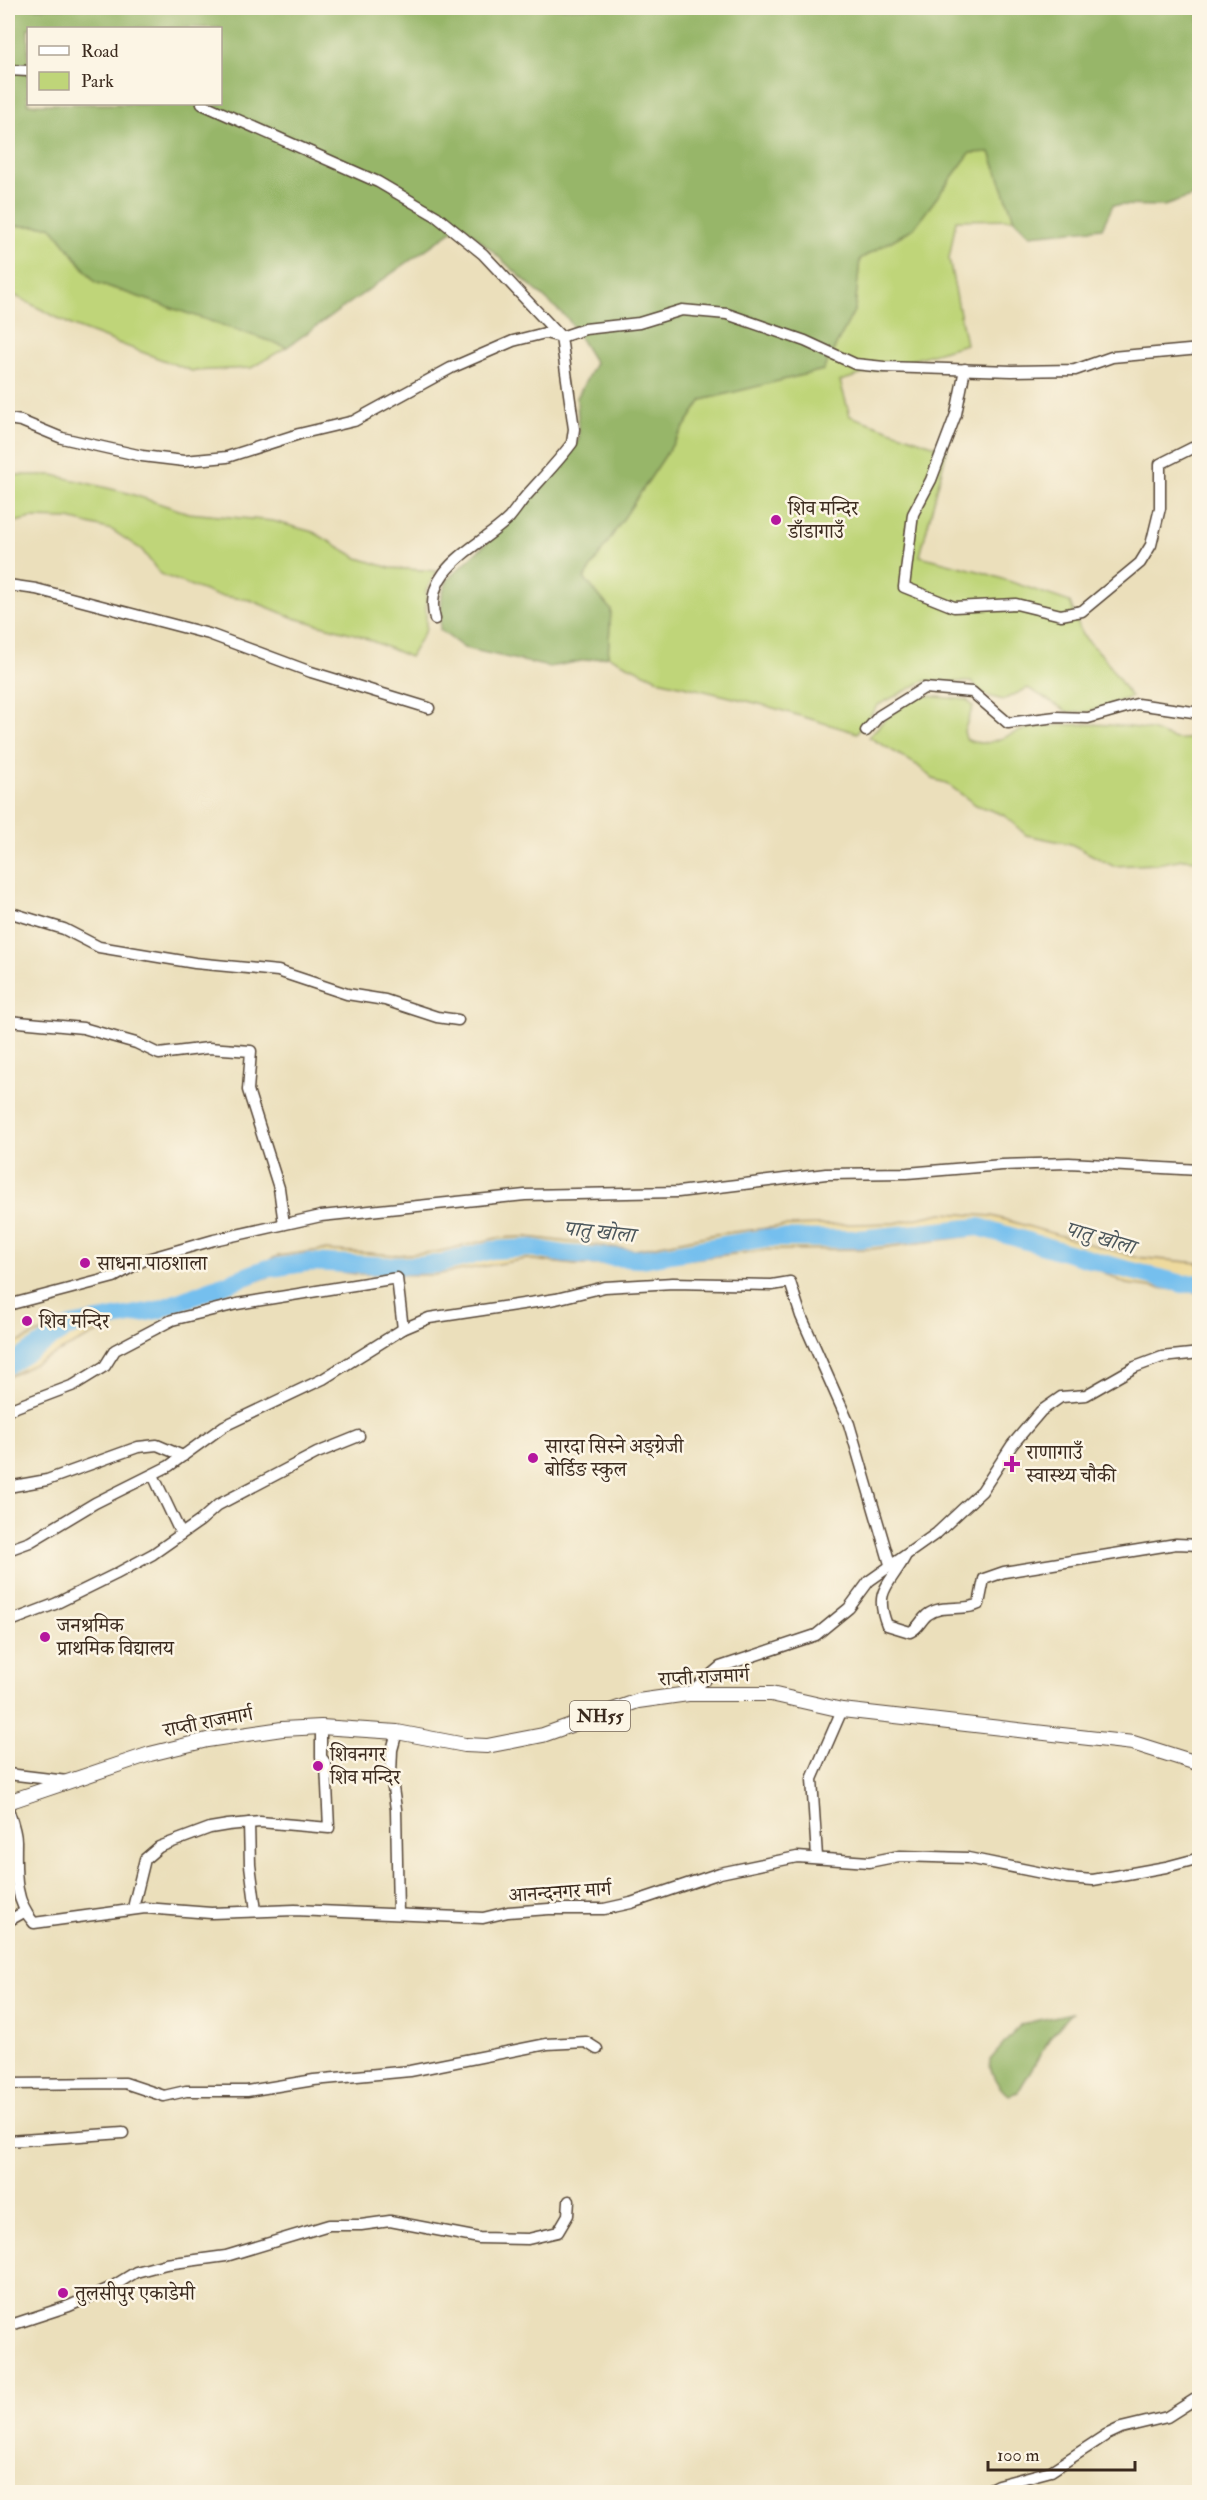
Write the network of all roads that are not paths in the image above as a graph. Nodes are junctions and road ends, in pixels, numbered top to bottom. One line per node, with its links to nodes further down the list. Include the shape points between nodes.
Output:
1 (8, 70): 2 (street)
2 (27, 71)
3 (204, 105): 4 (street, via 378,182 436,216 500,271)
4 (561, 337): 6 (street, via 585,329 639,323 682,310 702,311 757,322 855,364); 7 (street, via 545,333 513,342 451,368 354,420 228,457 184,461 142,456 62,438); 10 (street, via 574,429 572,443 508,518 465,550 444,575 433,591)
5 (1200, 349): 6 (street, via 1112,357 1075,370)
6 (965, 369): 8 (street, via 956,414 931,480 913,514 904,587 954,607 1016,604 1061,615 1095,604 1140,563 1151,545 1160,508 1160,464)
7 (8, 419)
8 (1200, 444)
9 (8, 585): 11 (street, via 209,633 311,672)
10 (435, 619)
11 (429, 708)
12 (1200, 713): 13 (street, via 1137,704 1088,718 1008,723 972,692 924,688 879,716)
13 (866, 730)
14 (8, 912): 15 (street, via 64,929 99,947 212,966 278,971 347,994)
15 (458, 1020)
16 (8, 1021): 18 (street, via 84,1028 159,1053 208,1048 251,1051 248,1090 279,1188)
17 (1200, 1170): 18 (street, via 1069,1163 826,1174 678,1192 525,1195 321,1216)
18 (284, 1224): 19 (street, via 144,1260 114,1277)
19 (8, 1305)
20 (403, 1329): 22 (street, via 397,1278 237,1304 172,1320 115,1350 105,1366 74,1385); 24 (street, via 323,1379 224,1426); 31 (street, via 457,1312 545,1301 605,1287 790,1282 849,1425)
21 (1200, 1353): 30 (street, via 1162,1357 1135,1366 1086,1395 1061,1396 1030,1423 982,1491)
22 (8, 1410)
23 (359, 1436): 27 (street, via 317,1453 218,1505)
24 (183, 1456): 25 (street); 26 (street, via 157,1445 138,1447 47,1480)
25 (153, 1474): 27 (street); 29 (street, via 30,1542)
26 (8, 1487)
27 (181, 1534): 32 (street, via 116,1574)
28 (1200, 1545): 30 (street, via 1176,1544 1004,1572 984,1579 979,1604 950,1607 927,1616 910,1632 887,1625 881,1611 881,1596)
29 (8, 1550)
30 (905, 1557): 31 (street)
31 (890, 1564): 33 (street, via 868,1581 849,1608 816,1635 720,1667)
32 (8, 1622)
33 (688, 1694): 34 (main road, राप्ती राजमार्ग / NH55, via 771,1694); 36 (main road, राप्ती राजमार्ग / NH55, via 638,1701 543,1736 487,1746)
34 (842, 1710): 37 (main road, राप्ती राजमार्ग / NH55, via 1133,1743); 43 (street, via 812,1779)
35 (321, 1726): 36 (main road, राप्ती राजमार्ग / NH55); 39 (main road, राप्ती राजमार्ग / NH55, via 180,1745); 42 (street, via 329,1828)
36 (397, 1732): 48 (street, via 391,1774 396,1809)
37 (1200, 1764)
38 (8, 1774): 39 (street)
39 (71, 1782): 40 (main road, राप्ती राजमार्ग / NH55)
40 (8, 1802)
41 (8, 1809): 47 (street, via 16,1840 17,1888)
42 (249, 1823): 45 (street, via 210,1828 159,1847 145,1859); 46 (street)
43 (817, 1857): 44 (street, आनन्दनगर मार्ग, via 869,1862 899,1856 968,1858 1086,1880); 48 (street, आनन्दनगर मार्ग, via 797,1857 720,1873 604,1909 508,1912 483,1918)
44 (1200, 1858)
45 (133, 1908): 46 (street, आनन्दनगर मार्ग, via 211,1913); 47 (street, आनन्दनगर मार्ग, via 43,1923 34,1923)
46 (256, 1911): 48 (street, आनन्दनगर मार्ग)
47 (24, 1912): 49 (street)
48 (398, 1913)
49 (8, 1922)
50 (597, 2049): 51 (street, via 586,2042 547,2044 410,2072 314,2080 247,2091 186,2091 164,2096 125,2083)
51 (8, 2084)
52 (123, 2133): 53 (street)
53 (8, 2141)
54 (570, 2201): 55 (street, via 568,2215 558,2232 528,2239 479,2238 390,2220 329,2225 226,2256 136,2272 69,2306)
55 (8, 2326)
56 (1200, 2397): 57 (street, via 1167,2417 1106,2435 1051,2470 998,2485)
57 (984, 2493)

